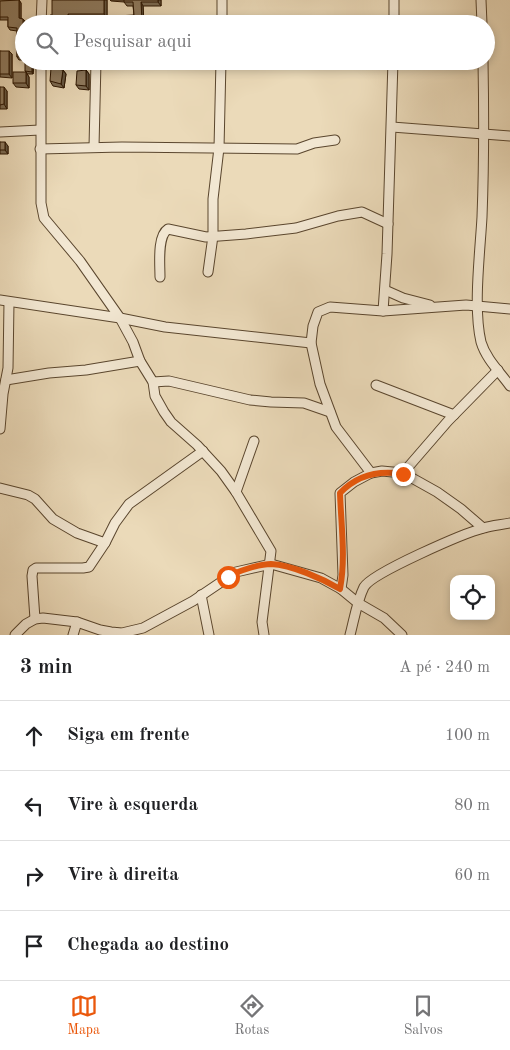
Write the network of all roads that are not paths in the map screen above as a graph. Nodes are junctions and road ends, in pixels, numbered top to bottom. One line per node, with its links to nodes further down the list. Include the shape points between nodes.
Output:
1 (42, 0): 5 (street)
2 (222, 0): 6 (street)
3 (394, 0): 7 (street)
4 (481, 0): 8 (street)
5 (41, 15)
6 (222, 15)
7 (394, 15)
8 (482, 15)
9 (41, 70): 15 (street)
10 (96, 70): 20 (street)
11 (221, 70): 22 (street)
12 (393, 70): 14 (street)
13 (482, 70): 17 (street)
14 (392, 127): 17 (street); 23 (street)
15 (40, 130): 16 (street); 21 (street)
16 (0, 132)
17 (483, 134): 18 (street); 29 (street)
18 (510, 136)
19 (336, 140): 22 (street, via 297,149)
20 (94, 147): 21 (street); 22 (street)
21 (40, 148): 33 (street, via 44,218 80,261)
22 (219, 148): 24 (street, via 213,199)
23 (388, 224): 24 (street, via 362,212 354,212 296,228); 27 (street)
24 (213, 236): 25 (street); 26 (street, via 168,229 164,232)
25 (208, 272)
26 (160, 277)
27 (385, 290): 30 (street); 32 (street)
28 (4, 301): 33 (street); 34 (street)
29 (478, 306): 30 (street); 31 (street); 38 (street, via 481,341 486,355)
30 (435, 307): 32 (street)
31 (510, 309)
32 (383, 311): 36 (street, via 323,309 318,312 313,326)
33 (120, 318): 36 (street, via 165,327); 37 (street)
34 (9, 335): 35 (street); 39 (street)
35 (0, 343)
36 (311, 344): 43 (street)
37 (140, 361): 39 (street); 40 (street)
38 (498, 370): 42 (street); 44 (street)
39 (6, 380): 45 (street)
40 (153, 382): 43 (street, via 169,381 250,400 304,403); 47 (street, via 155,396 171,422)
41 (376, 384): 44 (street)
42 (510, 386)
43 (330, 412): 48 (street, via 336,427)
44 (454, 414): 49 (street)
45 (0, 429)
46 (254, 441): 51 (street)
47 (202, 451): 51 (street); 54 (street, via 129,504)
48 (370, 473): 49 (street); 56 (street, via 340,493 343,575)
49 (403, 474): 53 (street, via 445,497)
50 (0, 488): 54 (street, via 28,495 53,519 77,534)
51 (236, 492): 55 (street, via 271,551)
52 (510, 523): 53 (street)
53 (483, 528): 58 (street, via 371,580)
54 (104, 543): 59 (street, via 89,567 33,570)
55 (271, 564): 56 (street, via 321,578); 57 (street, via 236,572); 65 (street, via 262,622)
56 (340, 589): 58 (street)
57 (201, 595): 61 (street); 64 (street)
58 (358, 603): 66 (street); 67 (street, via 384,618)
59 (35, 619): 60 (street); 62 (street)
60 (77, 622): 61 (street, via 110,632); 63 (street)
61 (138, 632)
62 (15, 635)
63 (73, 635)
64 (209, 635)
65 (264, 635)
66 (350, 635)
67 (402, 635)

